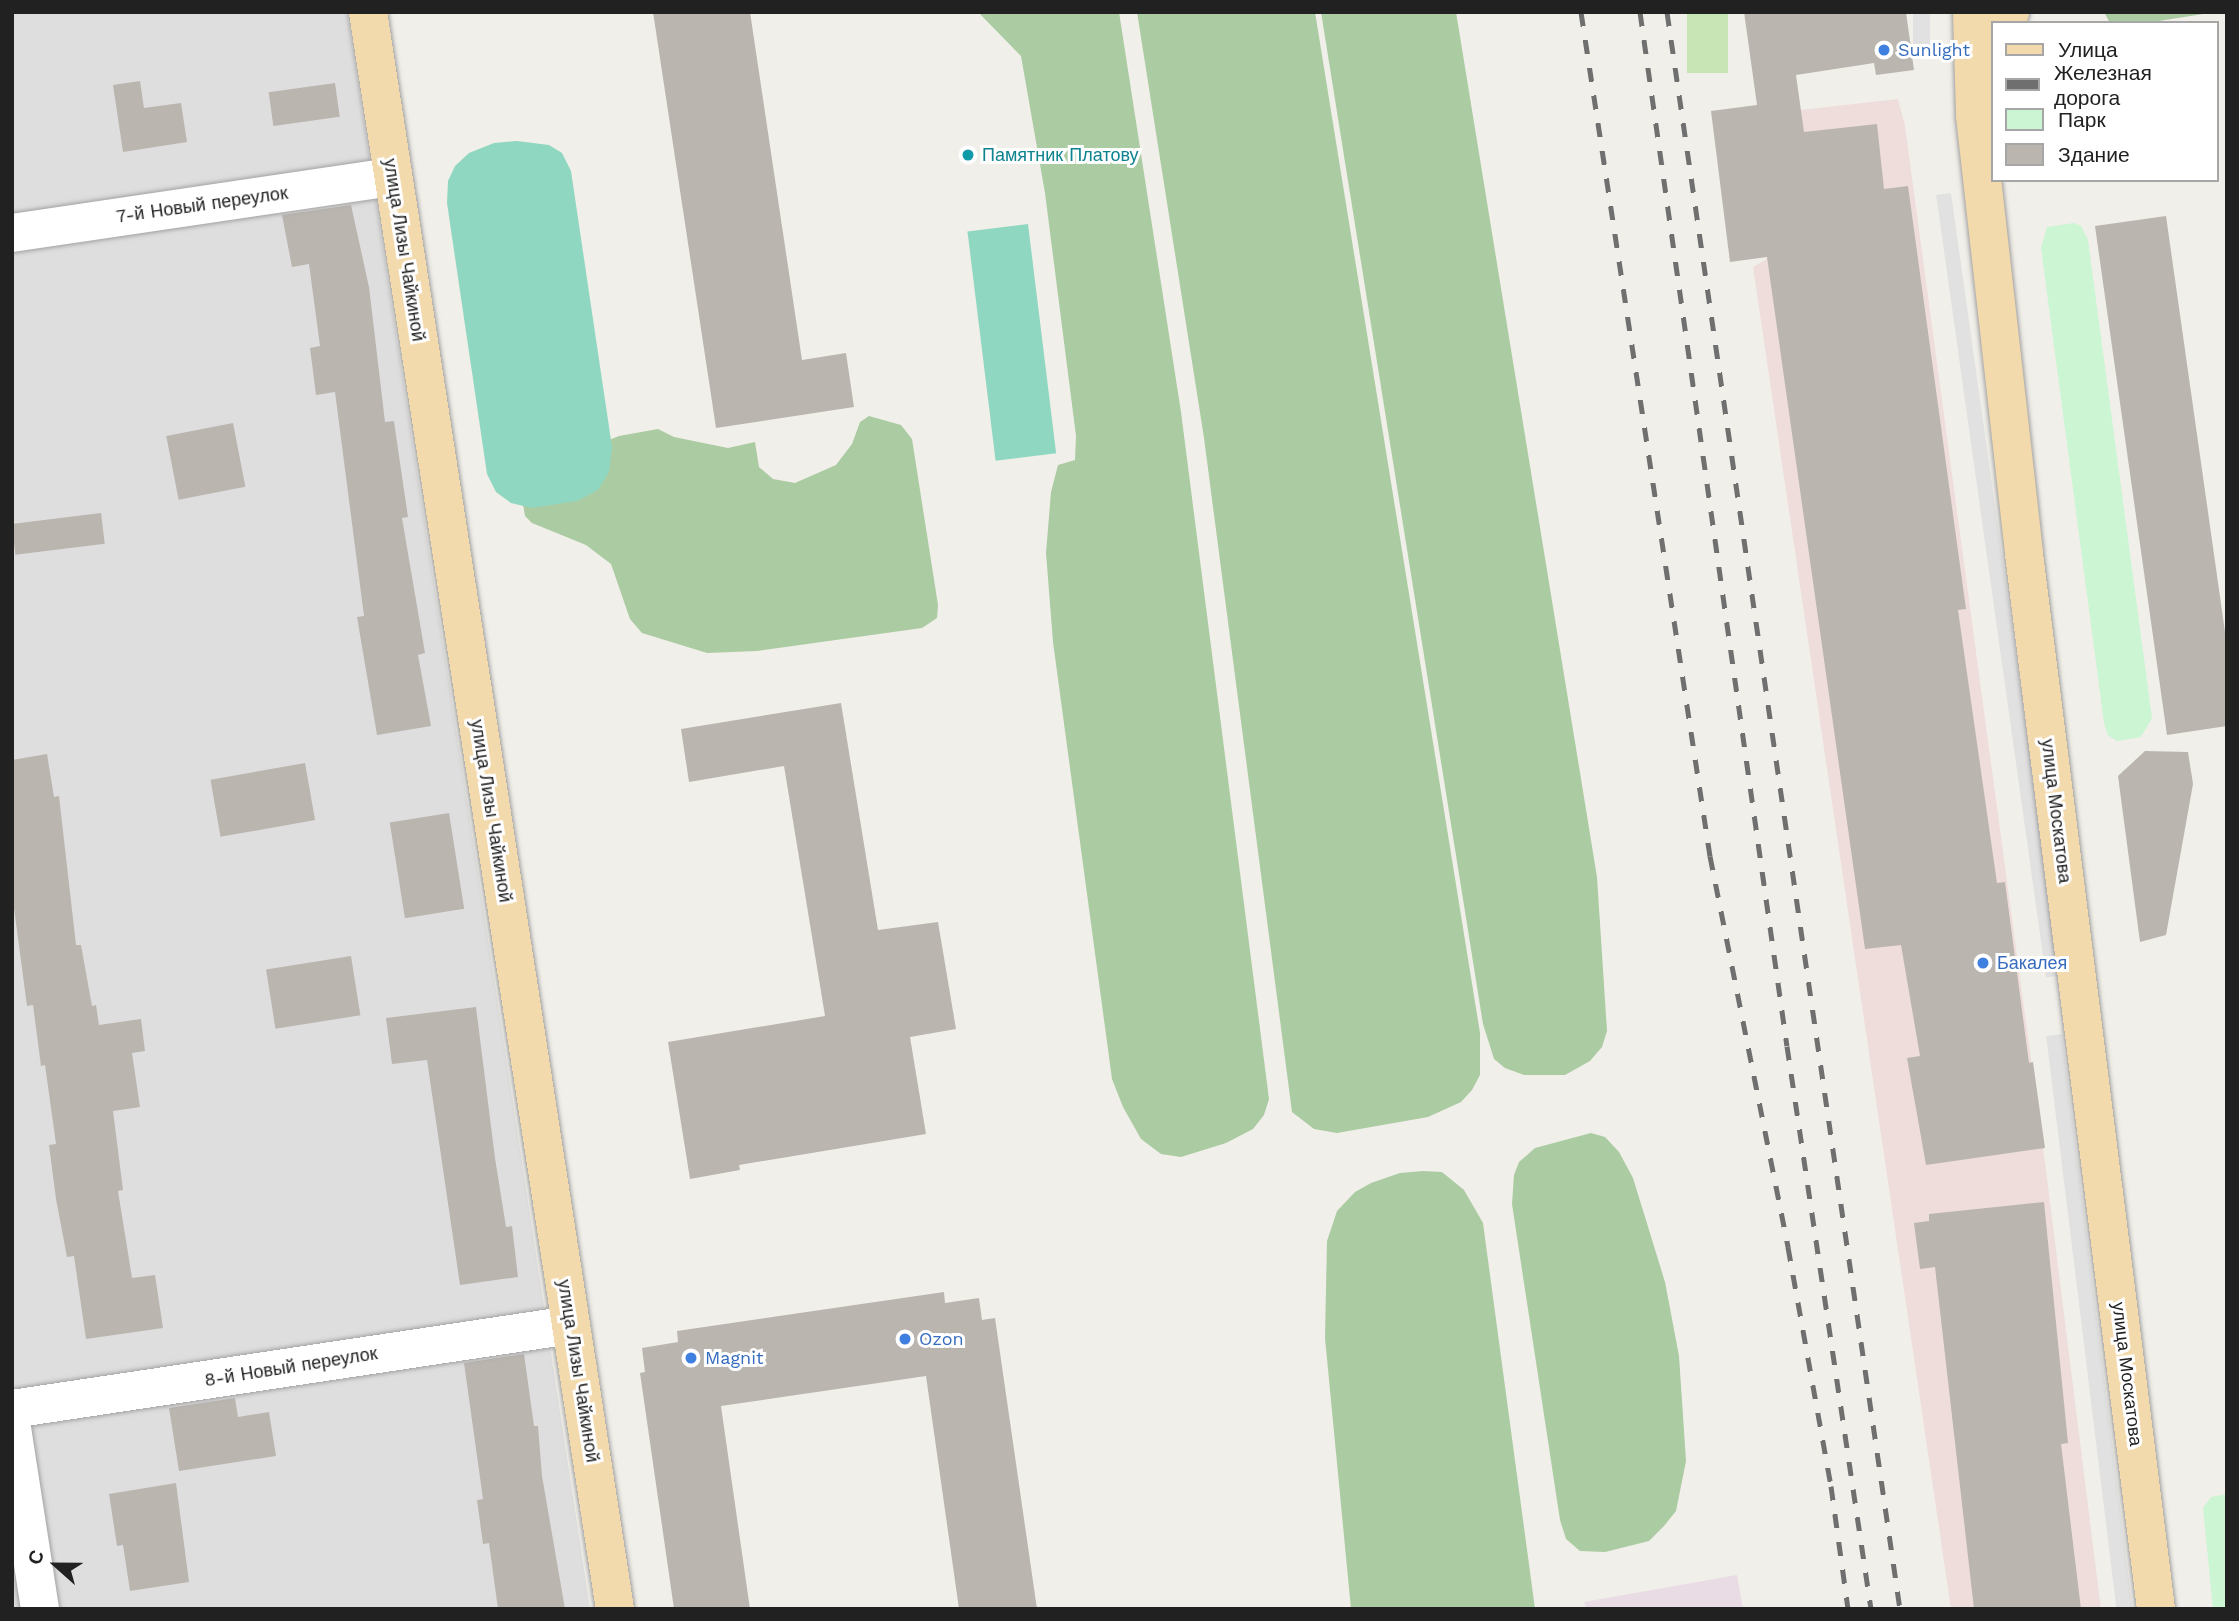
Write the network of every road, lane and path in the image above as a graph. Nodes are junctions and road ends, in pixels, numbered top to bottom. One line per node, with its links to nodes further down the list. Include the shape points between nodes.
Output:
1 (368, 12): 5 (main road, улица Лизы Чайкиной)
2 (1972, 12): 4 (main road, улица Москатова)
3 (1990, 51): 4 (main road)
4 (1975, 116): 12 (main road, улица Москатова, via 2024,554)
5 (392, 177): 6 (street, 7-й Новый переулок); 7 (main road, улица Лизы Чайкиной)
6 (12, 233)
7 (570, 1325): 8 (street, 8-й Новый переулок); 11 (main road, улица Лизы Чайкиной)
8 (12, 1409)
9 (12, 1428): 10 (street)
10 (40, 1609)
11 (615, 1609)
12 (2156, 1609)

